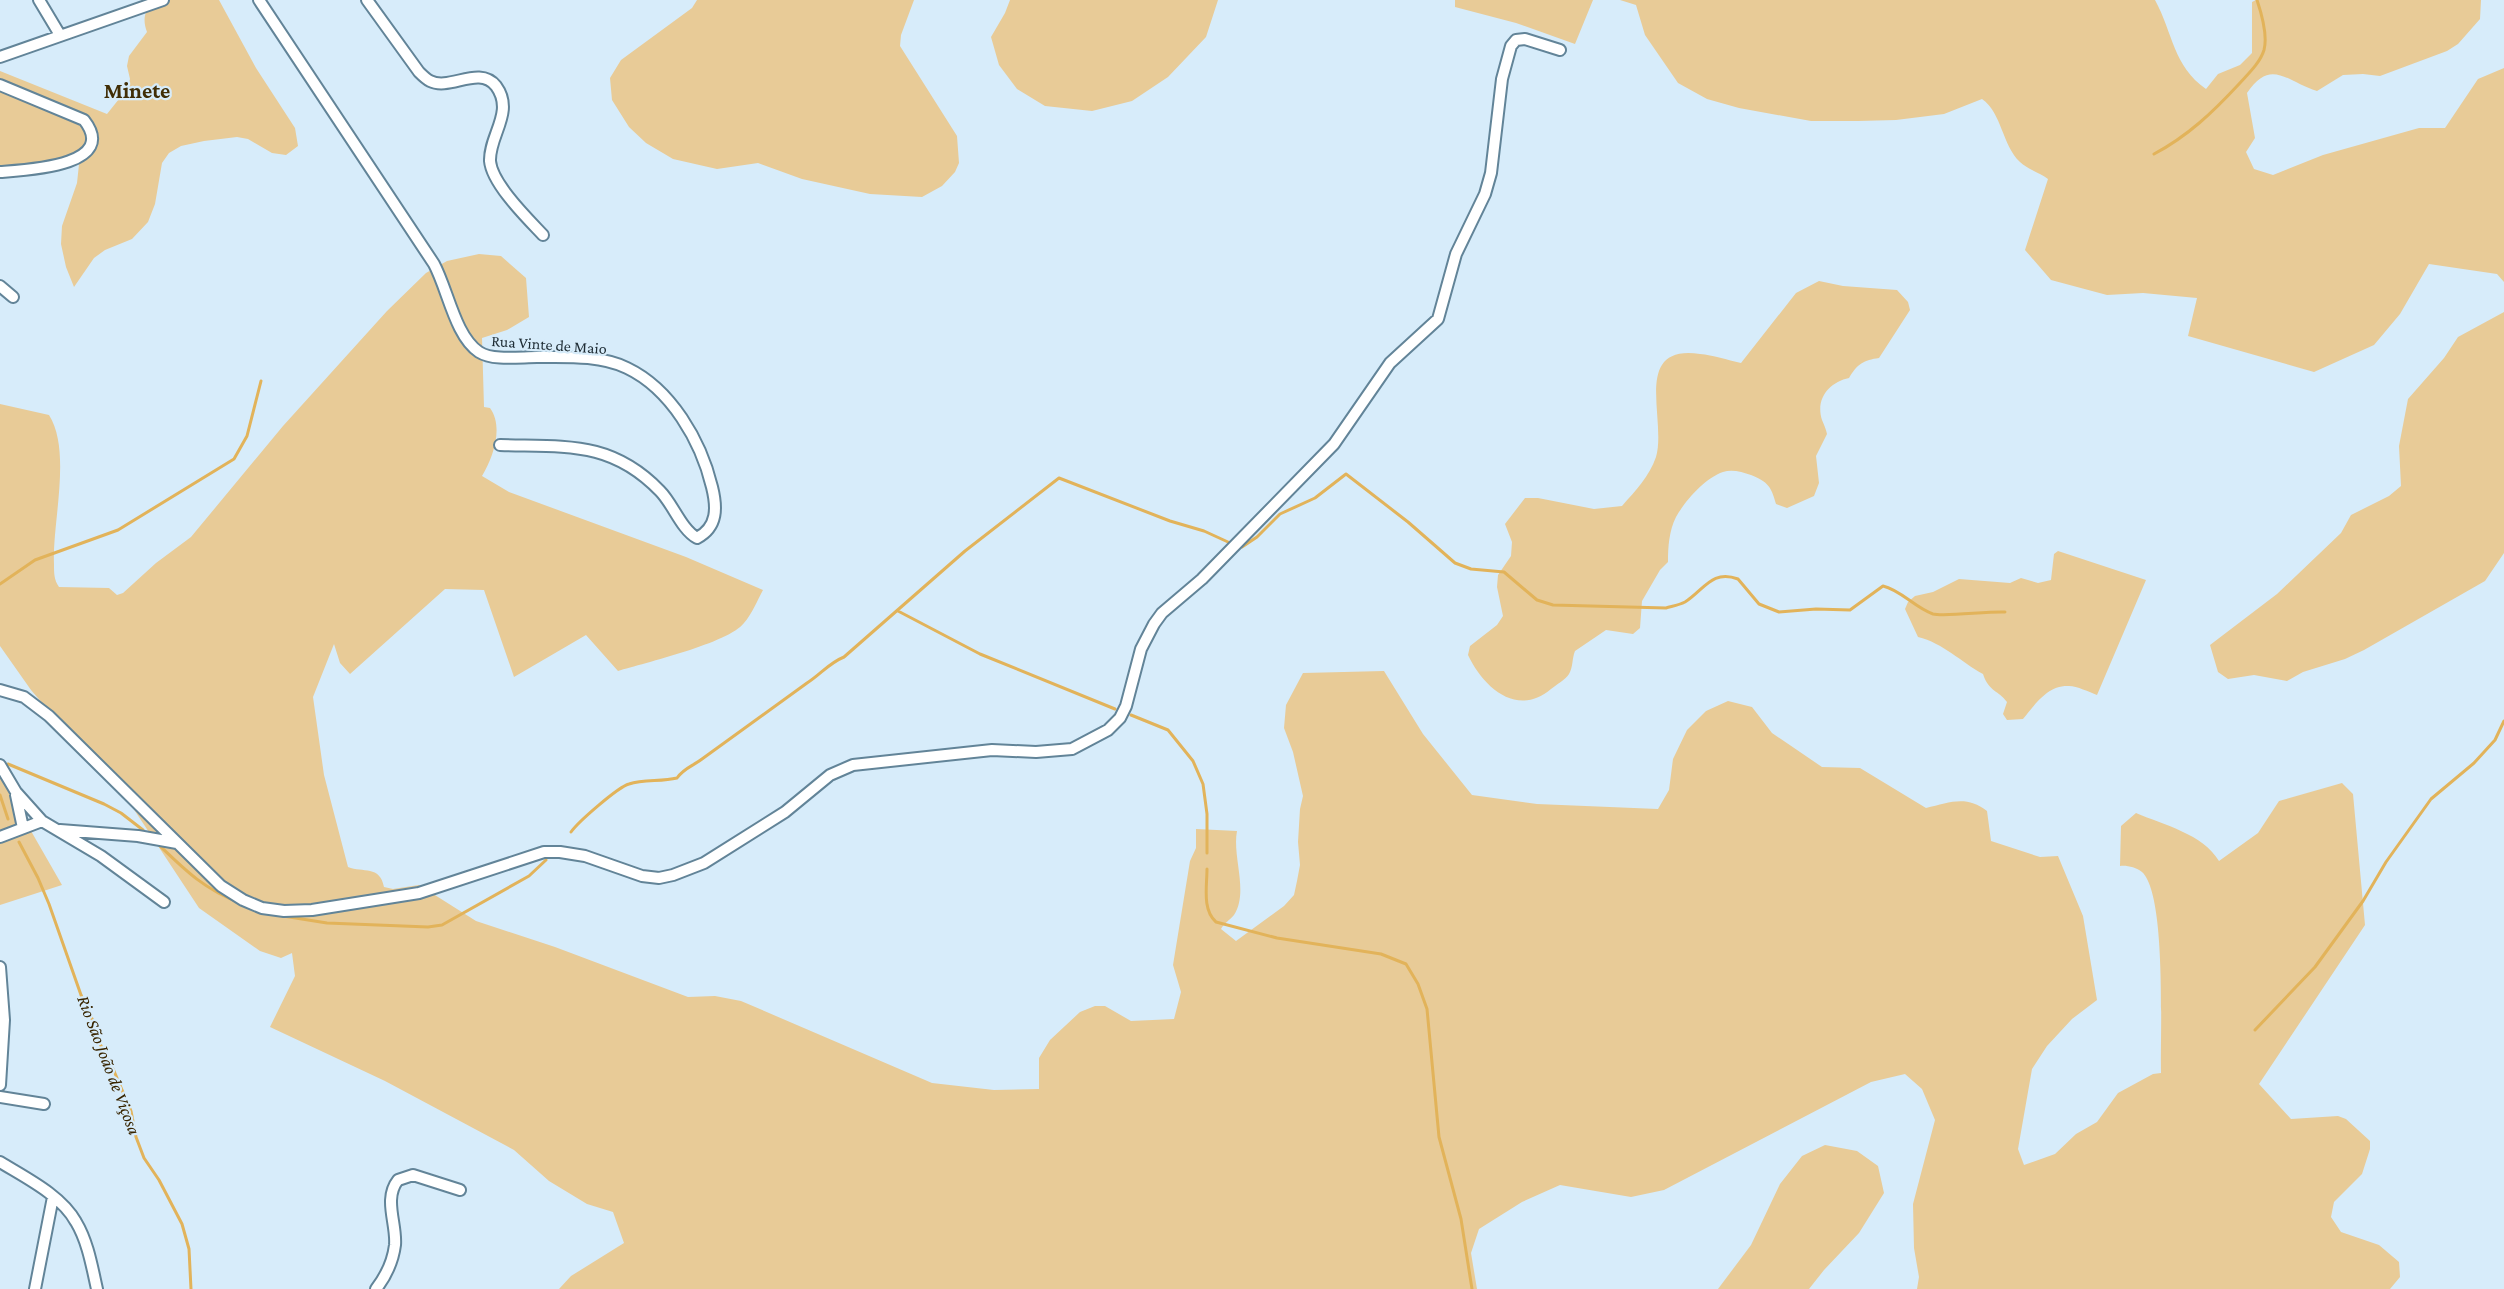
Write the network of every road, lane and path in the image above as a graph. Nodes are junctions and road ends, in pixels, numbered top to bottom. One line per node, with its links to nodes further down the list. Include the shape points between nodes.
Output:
1 (39, 0): 6 (street)
2 (163, 0): 5 (street)
3 (259, 0): 14 (street, Rua Vinte de Maio, via 434,264 465,339 485,356 587,358 626,368 645,378 666,399 702,453 715,497 716,516 697,538 659,490 616,457 584,449)
4 (367, 0): 11 (street, via 419,72 430,81 478,77 495,86 503,107 490,163 505,191)
5 (149, 2): 6 (street)
6 (60, 35): 8 (street)
7 (1560, 50): 22 (street, via 1525,39 1516,40 1511,46 1502,79 1491,173 1456,254 1438,319 1394,358 1334,444 1202,579 1162,613 1141,649 1120,718 1091,741 1055,751 992,750 853,765 830,775 785,812 704,863 658,878 572,853 543,852 419,893 284,911 253,904 220,886)
8 (0, 57)
9 (0, 85): 10 (street, via 84,120 92,140 85,154 74,160)
10 (0, 172)
11 (543, 236)
12 (0, 286): 13 (street)
13 (13, 297)
14 (500, 445)
15 (0, 690): 22 (street, via 37,705)
16 (0, 765): 17 (street)
17 (16, 792): 18 (street); 19 (street)
18 (42, 821): 19 (street); 20 (street)
19 (22, 828): 21 (street)
20 (57, 830): 22 (street); 23 (street)
21 (0, 837)
22 (177, 843)
23 (164, 902)
24 (0, 967): 25 (street, via 4,1020)
25 (0, 1084)
26 (0, 1097): 27 (street)
27 (44, 1104)
28 (0, 1162): 30 (street)
29 (460, 1190): 33 (street, via 413,1175 398,1180 391,1197 393,1255)
30 (53, 1197): 31 (street); 32 (street, via 66,1208 81,1232)
31 (35, 1289)
32 (97, 1289)
33 (376, 1289)

